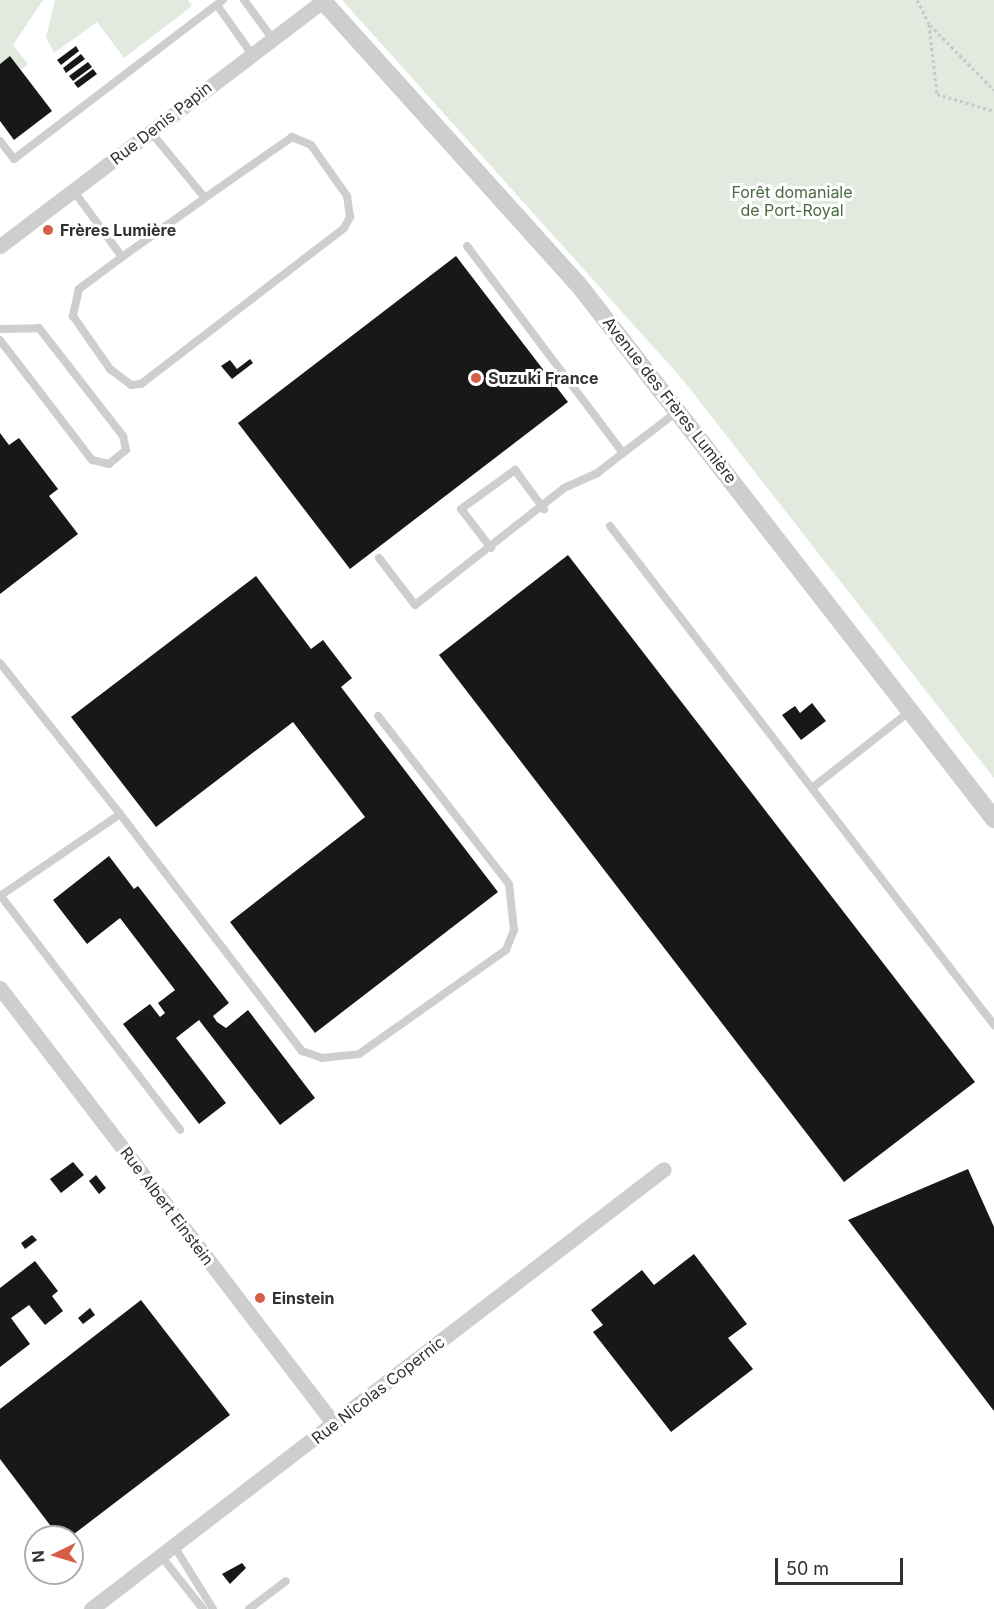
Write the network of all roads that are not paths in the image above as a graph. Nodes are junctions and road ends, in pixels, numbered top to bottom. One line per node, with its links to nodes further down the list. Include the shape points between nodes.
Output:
1 (244, 0): 4 (lane)
2 (323, 0): 4 (street, Rue Denis Papin); 15 (street, Avenue des Frères Lumière, via 492,183)
3 (220, 2): 5 (lane); 7 (lane, via 14,159)
4 (272, 38): 5 (street, Rue Denis Papin)
5 (251, 53): 6 (street, Rue Denis Papin)
6 (150, 131): 8 (street, Rue Denis Papin); 9 (lane)
7 (0, 141)
8 (73, 190): 10 (street, Rue Denis Papin); 12 (lane)
9 (205, 198): 12 (lane); 12 (lane, via 292,137 311,145 347,196 350,218 335,235 141,384 131,385 110,369 74,316 79,289)
10 (0, 246)
11 (467, 246): 16 (lane)
12 (122, 257)
13 (0, 329): 14 (lane, via 39,328 123,436 126,450 109,464 92,460)
14 (0, 340)
15 (679, 410): 16 (lane); 22 (street, Avenue des Frères Lumière)
16 (623, 453): 17 (lane, via 596,474 572,482)
17 (544, 508): 19 (lane); 19 (lane, via 515,470 461,509)
18 (610, 526): 24 (lane)
19 (492, 548): 20 (lane, via 415,606)
20 (379, 558)
21 (0, 663): 25 (lane)
22 (910, 711): 24 (lane); 26 (street, Avenue des Frères Lumière)
23 (378, 716): 25 (lane, via 509,884 514,930 506,950 359,1054 322,1058 302,1051)
24 (812, 788): 29 (lane)
25 (120, 814): 27 (lane)
26 (994, 819)
27 (0, 895): 30 (lane)
28 (0, 988): 32 (street, Rue Albert Einstein)
29 (994, 1025)
30 (180, 1130)
31 (664, 1169): 32 (street, Rue Nicolas Copernic)
32 (334, 1424): 33 (street, Rue Nicolas Copernic)
33 (174, 1546): 34 (street, Rue Nicolas Copernic); 38 (lane)
34 (160, 1556): 36 (street, Rue Nicolas Copernic); 37 (lane)
35 (286, 1581): 39 (lane)
36 (91, 1609)
37 (203, 1609)
38 (213, 1609)
39 (249, 1609)

